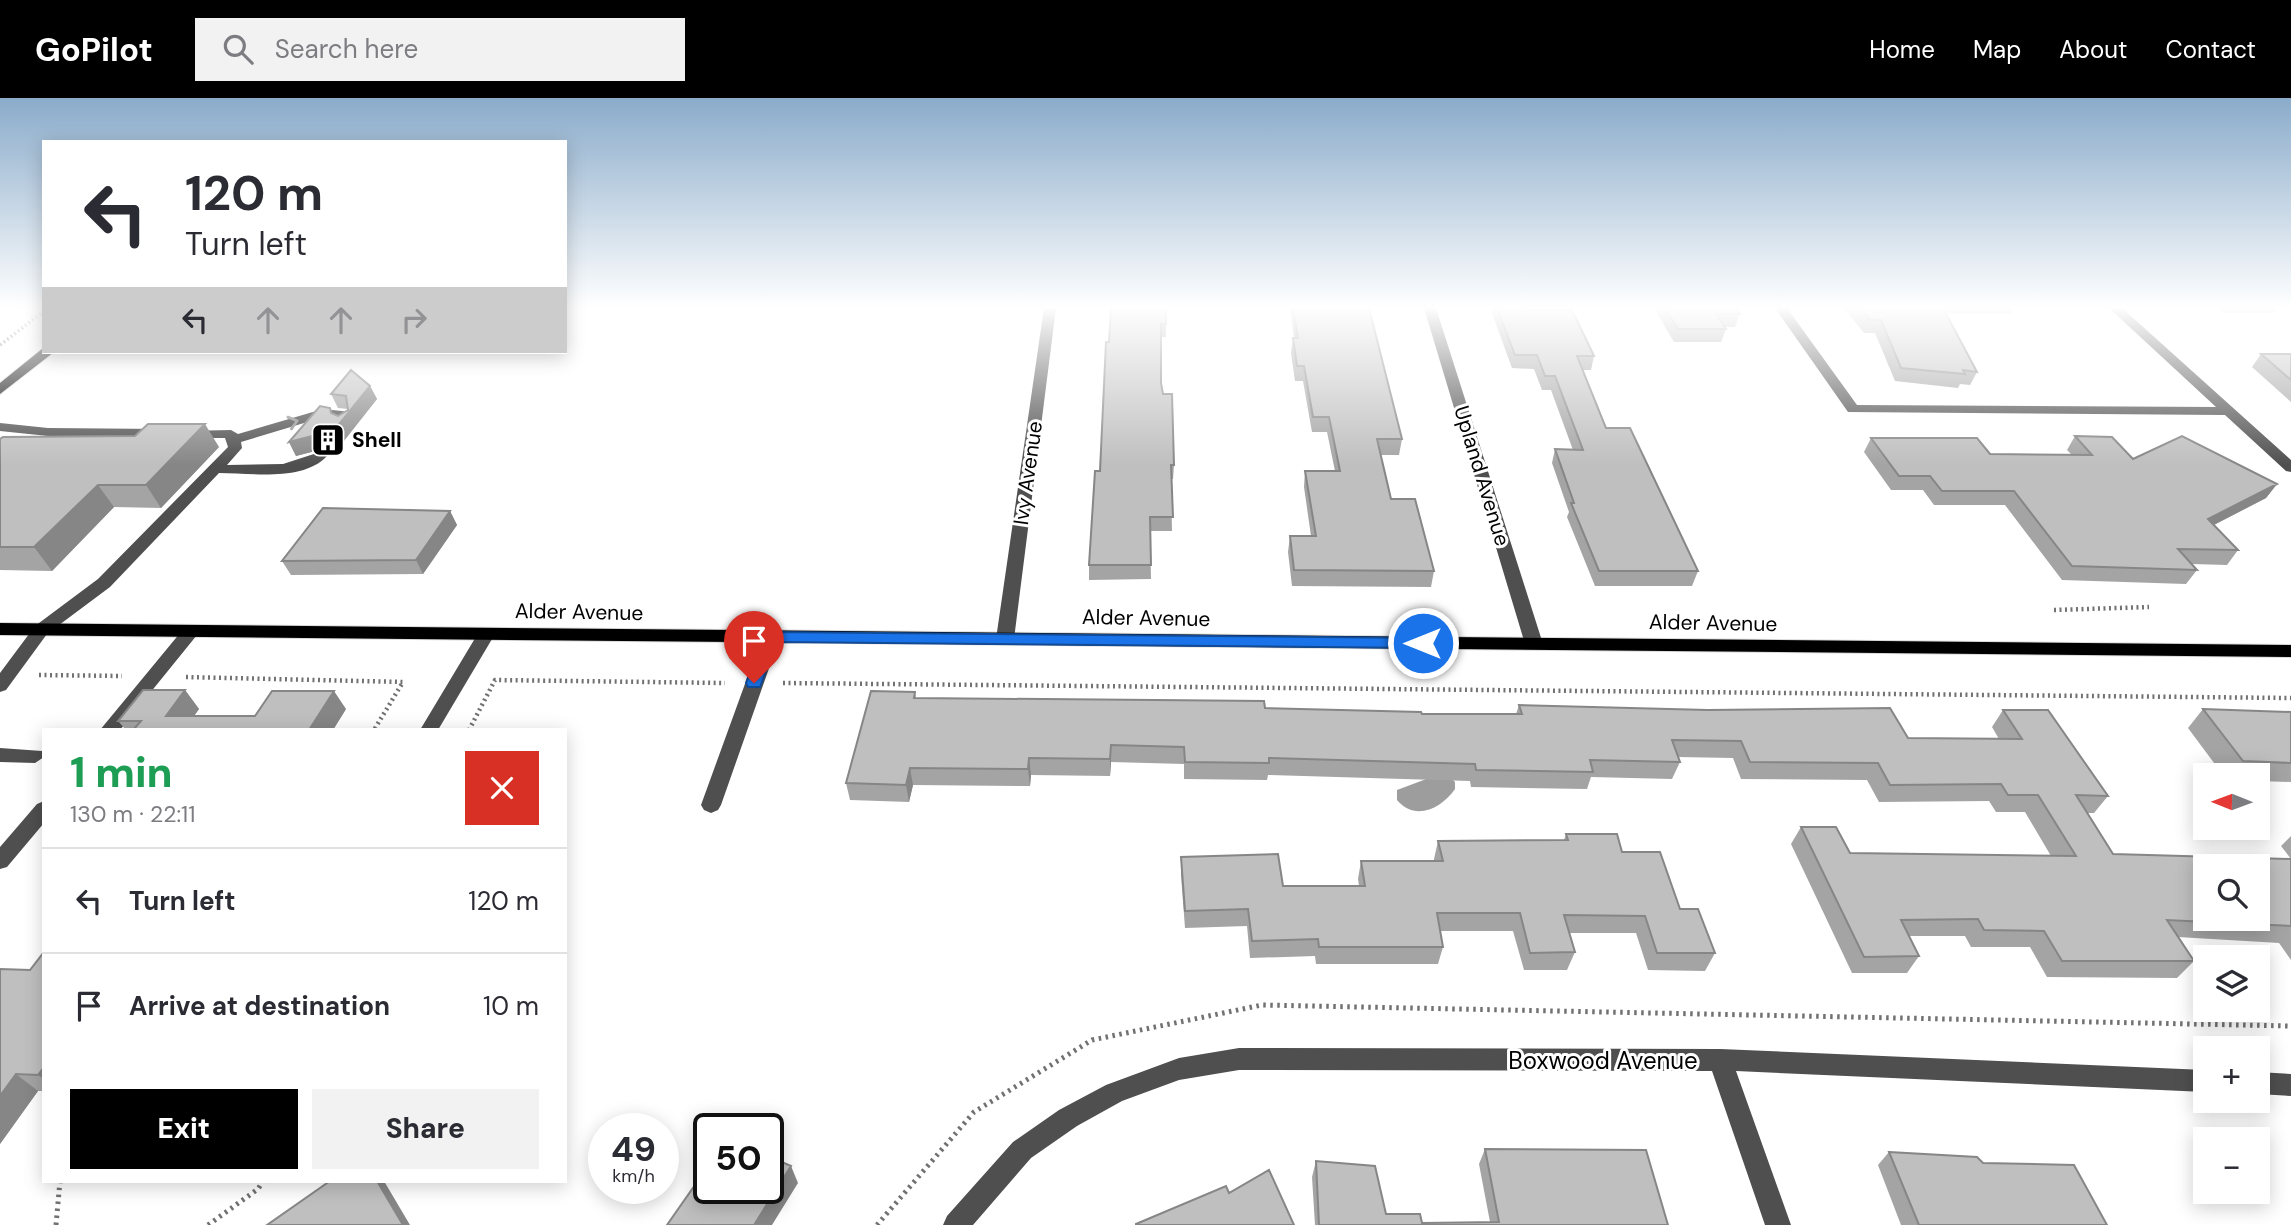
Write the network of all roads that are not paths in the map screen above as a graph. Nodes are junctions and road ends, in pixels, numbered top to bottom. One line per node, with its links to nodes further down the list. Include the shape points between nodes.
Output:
1 (36, 361): 6 (main road)
2 (1043, 361): 19 (street, Ivy Avenue)
3 (1446, 361): 20 (street, Upland Avenue)
4 (1819, 361): 7 (street, via 1853,409)
5 (2173, 361): 7 (street)
6 (0, 390)
7 (2228, 411): 13 (street)
8 (346, 423): 10 (street, one-way to 8, via 323,413 346,415)
9 (0, 427): 10 (street, via 48,432 230,434)
10 (233, 440): 12 (street, via 235,448)
11 (320, 456): 12 (street, via 304,466 288,468)
12 (215, 468): 15 (street, via 104,583)
13 (2291, 468)
14 (0, 629): 15 (main road, Alder Avenue)
15 (41, 630): 16 (main road, Alder Avenue); 22 (street)
16 (191, 631): 17 (main road, Alder Avenue); 23 (street)
17 (486, 634): 18 (main road, Alder Avenue); 24 (street)
18 (771, 637): 19 (main road, Alder Avenue); 27 (street)
19 (1005, 639): 20 (main road, Alder Avenue)
20 (1534, 644): 21 (main road, Alder Avenue)
21 (2291, 651)
22 (5, 681)
23 (111, 728)
24 (430, 728)
25 (0, 755): 26 (street)
26 (35, 756)
27 (711, 805)
28 (42, 810): 29 (street)
29 (0, 861)
30 (1720, 1060): 31 (street, Boxwood Avenue); 34 (street, Boxwood Avenue, via 1239,1059 1179,1069 1114,1093 1022,1150); 35 (street)
31 (2193, 1080)
32 (2270, 1084): 33 (street)
33 (2291, 1085)
34 (956, 1225)
35 (1778, 1225)

